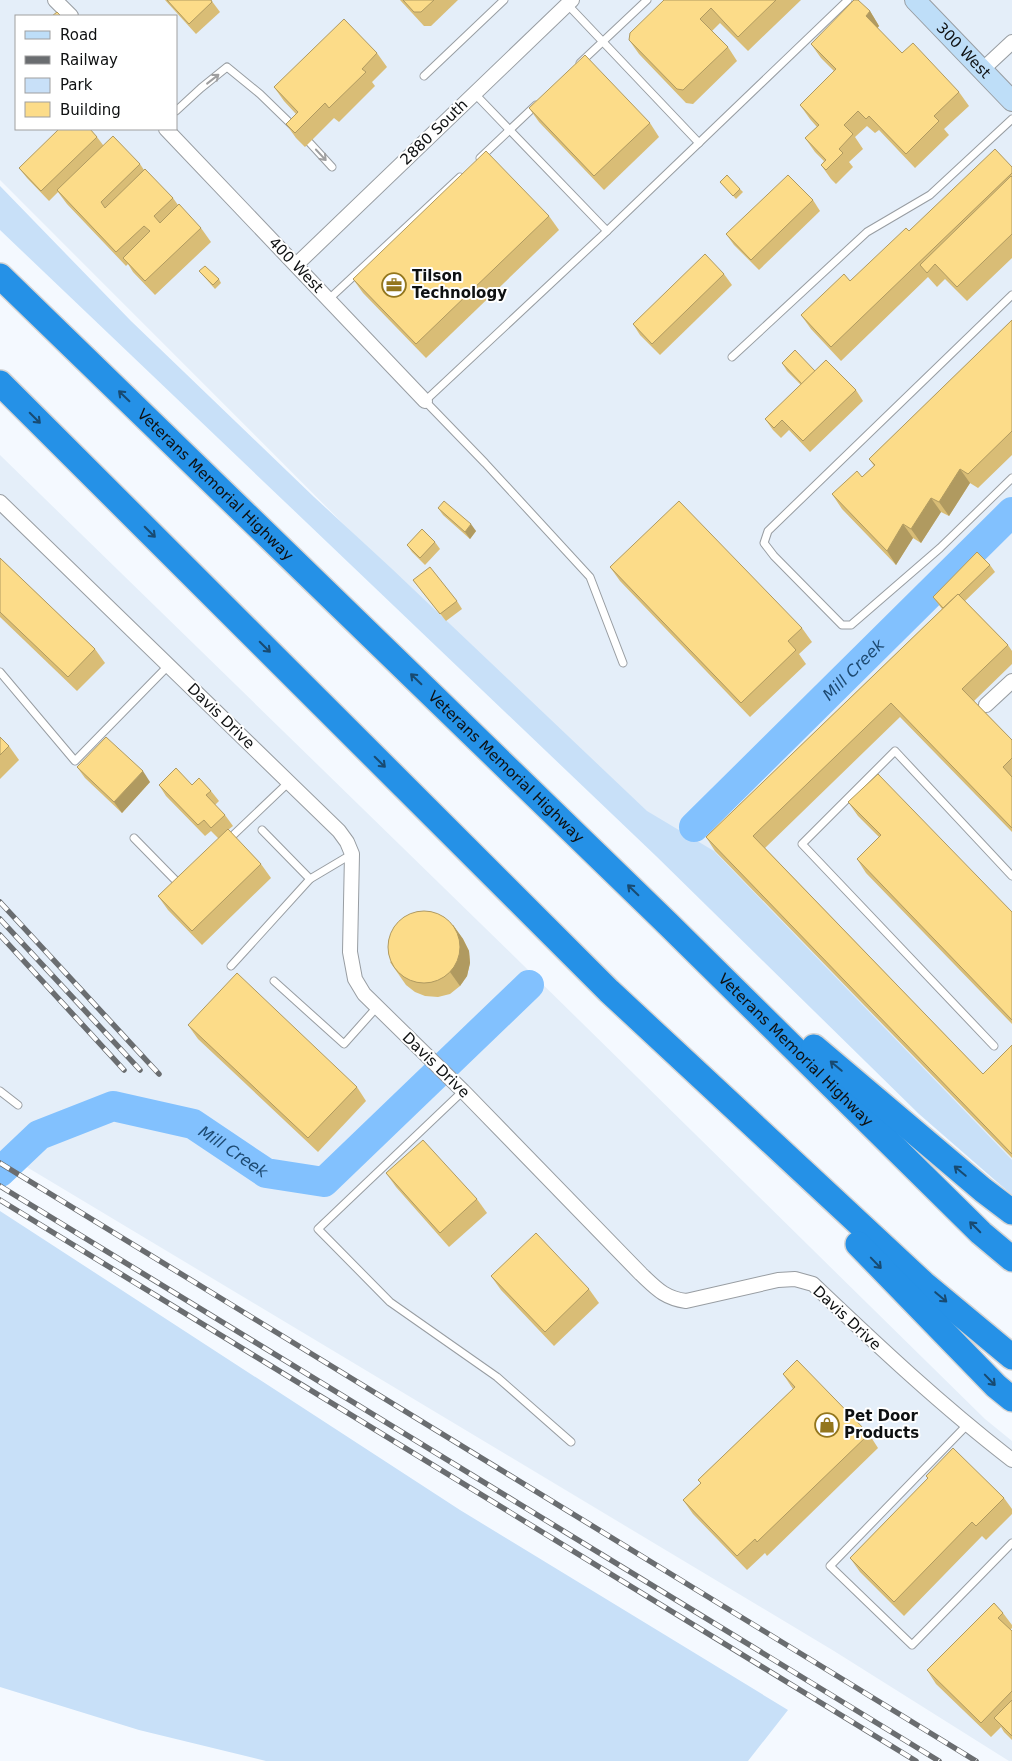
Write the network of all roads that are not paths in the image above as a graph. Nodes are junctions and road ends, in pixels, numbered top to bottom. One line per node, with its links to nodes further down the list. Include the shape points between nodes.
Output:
1 (55, 0): 7 (street)
2 (504, 0): 12 (lane)
3 (647, 0): 8 (lane)
4 (848, 0): 22 (lane)
5 (915, 0): 11 (main road, 300 West)
6 (570, 2): 8 (lane); 13 (street, 2880 South)
7 (70, 15)
8 (602, 42): 10 (lane); 22 (lane)
9 (1012, 42): 11 (street)
10 (574, 69)
11 (982, 70): 14 (main road, 300 West)
12 (424, 76)
13 (474, 93): 19 (lane); 27 (street, 2880 South)
14 (1012, 101)
15 (539, 102): 19 (lane)
16 (178, 109): 20 (lane, one-way to 20, via 227,68 260,94)
17 (1012, 118): 31 (lane, via 930,196 867,232)
18 (167, 130): 27 (street, 400 West)
19 (510, 130): 23 (lane); 26 (lane)
20 (300, 133)
21 (309, 142): 24 (lane, one-way to 24)
22 (699, 143): 26 (lane)
23 (474, 163)
24 (332, 167)
25 (467, 170): 30 (lane)
26 (607, 231): 33 (lane)
27 (296, 265): 30 (street, 400 West)
28 (0, 276): 49 (highway, Veterans Memorial Highway, one-way to 28)
29 (1012, 294): 34 (lane, via 768,531 764,543 842,625 851,625 940,548)
30 (329, 299): 33 (street, 400 West)
31 (732, 357)
32 (0, 383): 52 (highway, one-way to 52)
33 (425, 401): 36 (lane, via 590,577)
34 (1012, 478)
35 (0, 502): 37 (street, Davis Drive)
36 (622, 663)
37 (169, 665): 38 (lane, via 75,761); 41 (street, Davis Drive)
38 (0, 672)
39 (1012, 681): 40 (street)
40 (986, 705)
41 (289, 782): 44 (lane); 45 (street, Davis Drive, via 339,831)
42 (262, 830): 47 (lane)
43 (134, 838): 48 (lane, via 181,886)
44 (219, 849)
45 (352, 854): 47 (lane); 53 (street, Davis Drive, via 350,952 355,979)
46 (1012, 876): 54 (lane, via 894,751 802,844)
47 (310, 879): 50 (lane)
48 (188, 880)
49 (668, 924): 58 (highway, one-way to 49); 59 (highway, Veterans Memorial Highway, one-way to 49, via 981,1233)
50 (230, 966)
51 (274, 981): 53 (lane, via 344,1044)
52 (609, 991): 60 (highway, one-way to 60, via 923,1283); 61 (highway, one-way to 61)
53 (377, 1007): 56 (street, Davis Drive)
54 (994, 1046)
55 (0, 1091): 57 (lane)
56 (463, 1091): 62 (street, Davis Drive, via 661,1292 673,1299 686,1301 778,1280 795,1279 812,1284); 63 (lane, via 318,1229 390,1302 497,1377)
57 (18, 1105)
58 (1012, 1212)
59 (1012, 1259)
60 (1012, 1357)
61 (1012, 1399)
62 (967, 1425): 64 (street, Davis Drive); 65 (lane, via 830,1566 912,1646)
63 (571, 1442)
64 (1012, 1460)
65 (1012, 1543)

